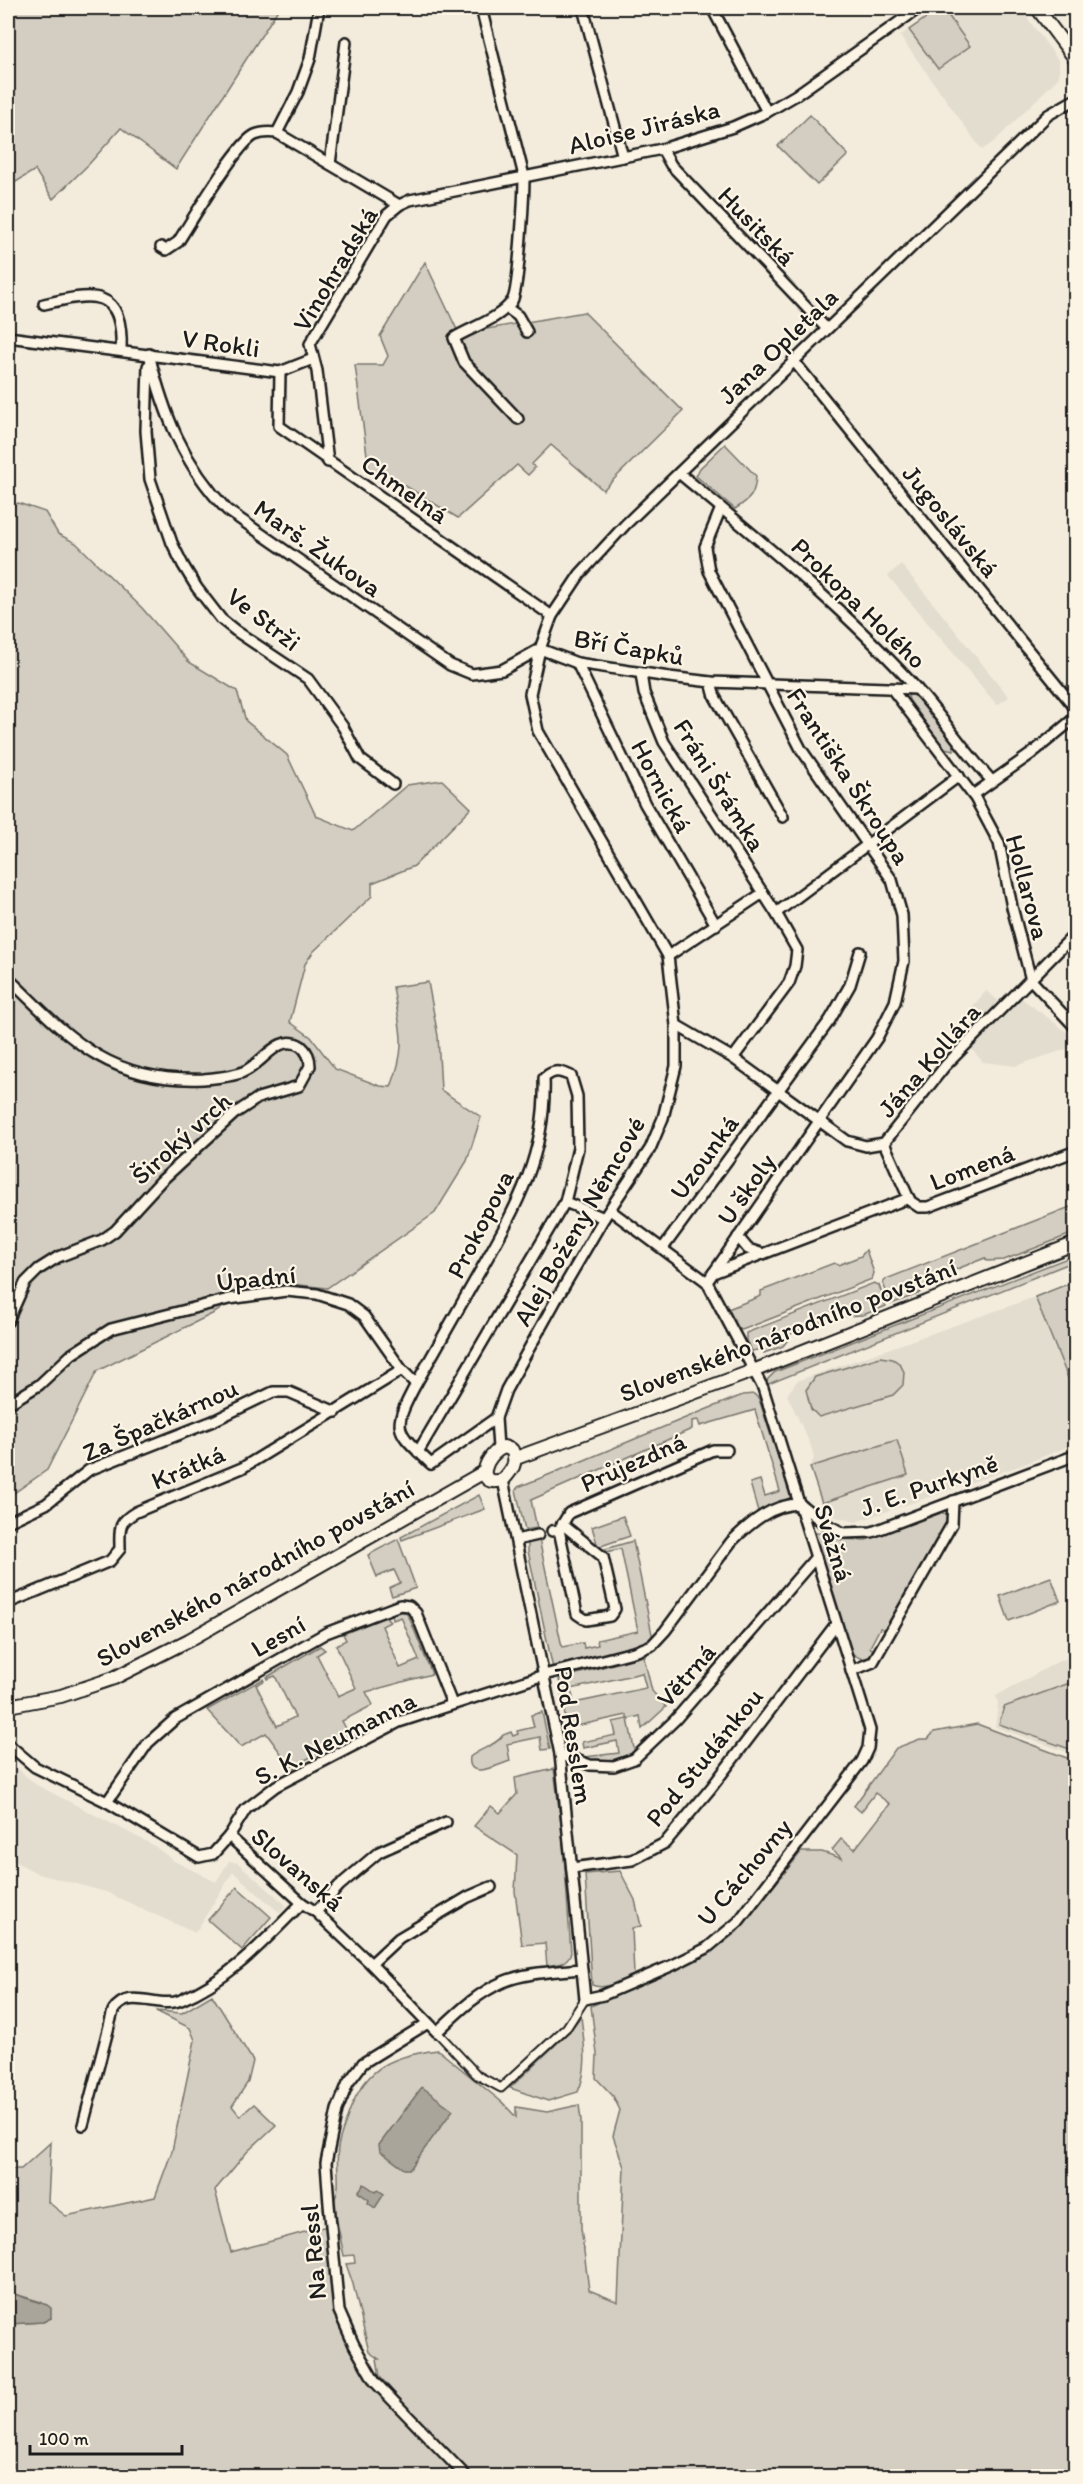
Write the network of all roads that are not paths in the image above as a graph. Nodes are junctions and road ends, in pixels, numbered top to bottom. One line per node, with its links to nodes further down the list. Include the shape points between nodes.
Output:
1 (319, 8): 11 (street, via 310,59)
2 (481, 8): 15 (street)
3 (583, 8): 13 (street)
4 (712, 8): 10 (street)
5 (919, 8): 10 (street, Aloise Jiráska)
6 (1037, 8): 8 (street)
7 (346, 42): 14 (street)
8 (1076, 60)
9 (1076, 99): 20 (street, Jana Opletala, via 1048,115)
10 (767, 112): 12 (street, Aloise Jiráska, via 711,135)
11 (278, 133): 14 (street, Vinohradská); 17 (street, via 252,136 178,242 166,250)
12 (662, 149): 13 (street, Aloise Jiráska); 20 (street, Husitská, via 671,165)
13 (623, 157): 15 (street, Aloise Jiráska)
14 (330, 164): 16 (street, Vinohradská)
15 (524, 176): 16 (street, Vinohradská); 19 (street, via 514,299)
16 (399, 205): 25 (street, Vinohradská, via 387,215 310,344)
17 (162, 247)
18 (44, 304): 23 (street, via 92,295 105,300 122,329)
19 (507, 308): 21 (street, via 518,316); 28 (street, via 454,338 464,362)
20 (826, 328): 26 (street, Jana Opletala)
21 (527, 332)
22 (8, 337): 23 (street, V Rokli)
23 (122, 351): 24 (street, V Rokli)
24 (149, 354): 27 (street, V Rokli); 33 (street, Marš. Žukova, via 161,402 175,435 197,476 226,510 450,665 472,674 502,669); 44 (street, Ve Strži, via 146,431 150,479 183,565 221,619 308,679 343,727 360,759)
25 (313, 359): 27 (street, V Rokli); 29 (street, Vinohradská)
26 (793, 360): 30 (street, Jana Opletala); 40 (street, Jugoslávská)
27 (280, 372): 29 (street, Chmelná, via 279,426)
28 (518, 419)
29 (328, 462): 32 (street, Chmelná)
30 (679, 473): 31 (street, Prokopa Holého); 32 (street, Jana Opletala, via 601,549)
31 (721, 508): 37 (street, Františka Škroupa, via 705,547 709,571); 39 (street, Prokopa Holého, via 845,616)
32 (552, 616): 33 (street, Jana Opletala)
33 (540, 649): 34 (street, Bří Čapků); 53 (street, Alej Boženy Němcové, via 530,694 538,731)
34 (577, 663): 35 (street, Bří Čapků); 50 (street, Hornická, via 645,804)
35 (641, 674): 36 (street, Bří Čapků); 48 (street, Fráni Šrámka, via 644,693 664,742)
36 (711, 682): 37 (street, Bří Čapků); 46 (street, Bří Čapků)
37 (765, 682): 38 (street, Bří Čapků); 47 (street, Františka Škroupa, via 801,749)
38 (892, 689): 39 (street, Bří Čapků); 42 (street, Prokopa Holého)
39 (917, 689): 43 (street, Prokopa Holého)
40 (1076, 709)
41 (1076, 717): 43 (street)
42 (959, 776): 45 (street, Hollarova); 47 (street)
43 (992, 781): 45 (street)
44 (393, 784)
45 (973, 795): 55 (street, Hollarova, via 999,843)
46 (783, 817)
47 (867, 847): 49 (street); 60 (street, Františka Škroupa, via 892,880 902,915 904,961 895,1002 877,1038)
48 (762, 893): 49 (street, Fráni Šrámka); 50 (street)
49 (776, 913): 58 (street, Fráni Šrámka, via 797,950 795,966 789,983)
50 (716, 925): 53 (street)
51 (1076, 933): 55 (street, Jána Kollára)
52 (860, 952): 59 (street, Uzounká, via 850,985 830,1020)
53 (668, 956): 56 (street, Alej Boženy Němcové)
54 (8, 978): 72 (street, Široký vrch, via 48,1018 102,1060 128,1072 170,1079 235,1075 288,1042 306,1050 310,1066 299,1086 258,1098 219,1127 160,1181 115,1231 58,1257 30,1276)
55 (1030, 980): 57 (street); 61 (street, Jána Kollára, via 945,1066)
56 (676, 1025): 58 (street, Jána Kollára); 65 (street, Alej Boženy Němcové, via 676,1066 663,1118 650,1149)
57 (1076, 1028)
58 (734, 1058): 59 (street, Jána Kollára)
59 (779, 1090): 60 (street, Jána Kollára); 68 (street, Uzounká)
60 (821, 1121): 61 (street, Jána Kollára, via 847,1141 866,1146); 66 (street, U školy)
61 (884, 1143): 63 (street, Lomená)
62 (1076, 1151): 63 (street, Lomená, via 928,1207 919,1207)
63 (909, 1198): 69 (street)
64 (565, 1202): 65 (street); 75 (street, Prokopova, via 578,1148 577,1096 571,1077 560,1071 544,1078 545,1104 533,1166 518,1205); 81 (street, Prokopova)
65 (607, 1214): 68 (street); 78 (street, Alej Boženy Němcové, via 506,1390)
66 (738, 1238): 69 (street, via 748,1249); 70 (street, U školy)
67 (1076, 1243): 74 (street, Slovenského národního povstání)
68 (663, 1248): 71 (street)
69 (764, 1254): 70 (street)
70 (713, 1273): 71 (street, U školy)
71 (707, 1282): 74 (street, Svážná)
72 (8, 1321)
73 (402, 1370): 75 (street, Úpadní); 76 (street, Úpadní, via 364,1316 348,1304 317,1294 286,1291 229,1299 111,1329); 77 (street, Krátká)
74 (753, 1371): 83 (street, Slovenského národního povstání); 87 (street, Svážná, via 763,1388)
75 (416, 1384): 81 (street, Prokopova, via 401,1412 398,1427 401,1436)
76 (8, 1404)
77 (336, 1412): 88 (street, Za Špačkárnou, via 289,1392 273,1392 213,1421 89,1470 46,1504); 93 (street, Krátká, via 242,1468 123,1519 120,1549 110,1561)
78 (496, 1418): 79 (street, Alej Boženy Němcové); 81 (street, via 431,1464)
79 (498, 1449): 83 (street, via 512,1450); 84 (street)
80 (727, 1450): 89 (street, Průjezdná, via 713,1450 569,1513)
81 (418, 1452)
82 (1076, 1455): 86 (street, J. E. Purkyně)
83 (516, 1458): 85 (street)
84 (484, 1473): 85 (street, via 488,1480); 98 (street, Slovenského národního povstání, via 189,1640 114,1678 61,1696)
85 (503, 1480): 91 (street, Pod Resslem)
86 (953, 1501): 87 (street, J. E. Purkyně, via 872,1532 843,1533); 95 (street, via 952,1524 873,1662)
87 (800, 1504): 92 (street, Svážná); 96 (street, S. K. Neumanna, via 785,1504 743,1529 652,1645)
88 (8, 1522)
89 (558, 1528): 89 (street, Průjezdná, via 577,1614 586,1620 610,1616 615,1609 603,1557)
90 (538, 1535): 91 (street)
91 (516, 1540): 96 (street, Pod Resslem)
92 (816, 1557): 94 (street, Svážná); 101 (street, Větrná, via 675,1720 634,1759 614,1766 591,1765)
93 (8, 1603)
94 (836, 1624): 95 (street, Svážná); 105 (street, Pod Studánkou, via 664,1843 632,1860)
95 (851, 1671): 99 (street, Svážná)
96 (544, 1676): 97 (street, S. K. Neumanna); 101 (street, Pod Resslem)
97 (452, 1704): 102 (street, Lesní, via 416,1614 408,1606 399,1605 326,1633 175,1719 148,1743); 104 (street, S. K. Neumanna, via 399,1722 276,1786 246,1809)
98 (8, 1706)
99 (870, 1730): 111 (street, U Cáchovny, via 862,1761 738,1922 707,1948 603,1995)
100 (8, 1744): 102 (street, Slovanská, via 35,1767)
101 (560, 1754): 105 (street, Pod Resslem)
102 (107, 1802): 104 (street, Slovanská, via 199,1857 213,1854)
103 (446, 1822): 108 (street, via 379,1852)
104 (229, 1836): 107 (street, Slovanská)
105 (572, 1868): 110 (street, Pod Resslem)
106 (491, 1887): 109 (street, via 399,1938)
107 (302, 1903): 108 (street, Slovanská); 114 (street, via 226,1976 180,2001 119,2002 113,2011)
108 (316, 1912): 109 (street, Slovanská)
109 (371, 1964): 112 (street, Slovanská)
110 (580, 1969): 111 (street, Pod Resslem); 113 (street, via 503,1982 471,2001)
111 (585, 1999): 113 (street, Slovanská, via 567,2027 501,2088 477,2075)
112 (428, 2023): 113 (street, Slovanská); 115 (street, Na Ressl, via 363,2063 348,2083 337,2110 326,2163 329,2204 339,2311 354,2345 375,2382)
113 (437, 2032)
114 (83, 2125)
115 (466, 2476)

